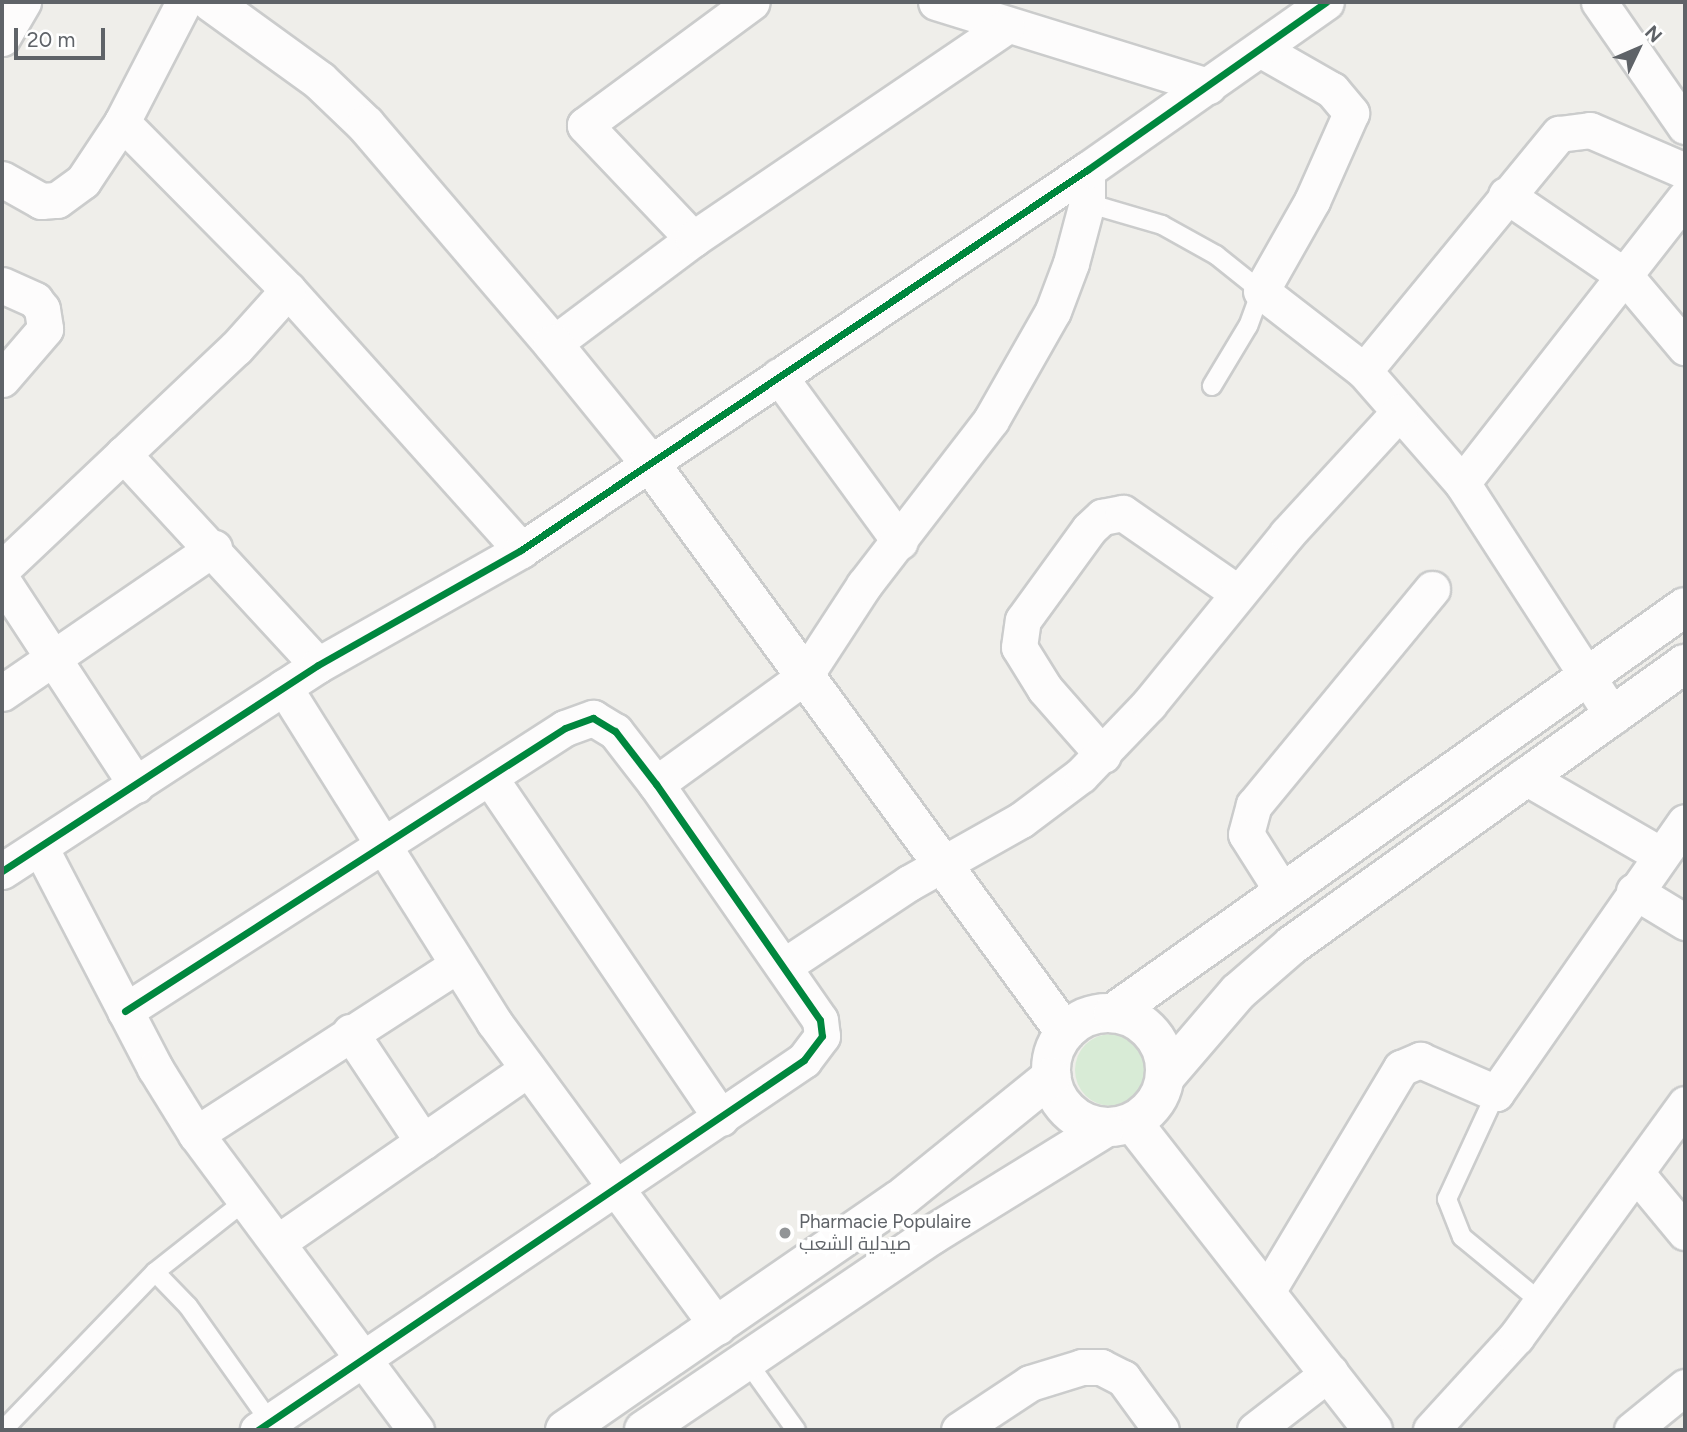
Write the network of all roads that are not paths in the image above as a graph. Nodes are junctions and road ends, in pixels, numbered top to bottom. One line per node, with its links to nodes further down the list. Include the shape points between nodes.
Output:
1 (23, 2): 9 (street)
2 (184, 2): 12 (street)
3 (752, 2): 19 (street, via 585,125)
4 (936, 2): 8 (street)
5 (1326, 2): 10 (street)
6 (1599, 2): 13 (street)
7 (227, 6): 24 (main road, via 320,81 366,125)
8 (1007, 26): 11 (street); 19 (street)
9 (2, 38)
10 (1260, 49): 11 (street); 23 (street, via 1332,90 1351,113 1312,201)
11 (1208, 86): 16 (street)
12 (122, 122): 15 (street, via 83,181 57,200 41,201); 22 (street)
13 (1685, 126)
14 (1685, 171): 17 (street, via 1578,128 1552,140)
15 (2, 179)
16 (1087, 187): 23 (lane, via 1216,255); 27 (street); 34 (street, via 1053,311 1017,377)
17 (1506, 195): 20 (street); 26 (street)
18 (1685, 198): 20 (street)
19 (693, 239): 24 (street)
20 (1626, 276): 25 (street); 33 (street)
21 (2, 285): 28 (street, via 35,300 43,309 45,329)
22 (288, 290): 31 (street, via 236,348); 36 (street)
23 (1261, 291): 26 (street); 29 (lane, via 1248,326)
24 (554, 344): 32 (main road)
25 (1685, 347)
26 (1364, 371): 30 (street)
27 (779, 376): 32 (street); 34 (street)
28 (2, 379)
29 (1212, 386)
30 (1399, 412): 33 (street); 40 (street)
31 (123, 454): 35 (street); 37 (street)
32 (649, 462): 36 (street); 46 (main road)
33 (1462, 483): 45 (street)
34 (900, 542): 46 (street)
35 (214, 548): 42 (street); 44 (street)
36 (521, 550): 44 (street)
37 (2, 569)
38 (2, 580): 42 (street)
39 (1432, 589): 61 (street, via 1254,805 1245,834)
40 (1238, 593): 50 (street); 50 (street, via 1124,513 1102,517 1090,528 1023,620 1019,647 1045,689)
41 (1685, 607): 45 (main road)
42 (53, 661): 48 (street); 54 (street)
43 (1685, 664): 49 (main road)
44 (318, 665): 47 (street)
45 (1589, 674): 49 (street); 61 (main road)
46 (804, 677): 53 (street); 59 (main road)
47 (284, 687): 54 (street); 56 (street)
48 (2, 693)
49 (1613, 716): 51 (main road)
50 (1103, 755): 59 (street, via 1041,807)
51 (1524, 776): 58 (street); 71 (main road, via 1292,945 1238,992)
52 (490, 778): 53 (street, via 565,728 593,718 615,732); 56 (street); 75 (street)
53 (656, 784): 65 (street)
54 (136, 785): 57 (street)
55 (1685, 822): 58 (street)
56 (385, 844): 64 (street); 66 (street)
57 (40, 847): 60 (street); 66 (street)
58 (1659, 854): 62 (street)
59 (943, 865): 65 (street); 69 (main road)
60 (2, 871)
61 (1283, 891): 67 (main road)
62 (1634, 891): 63 (street); 73 (street)
63 (1685, 922)
64 (456, 966): 68 (street); 70 (street)
65 (784, 966): 75 (street, via 815,1010 822,1036 804,1060)
66 (125, 1011): 77 (street)
67 (1113, 1013): 69 (main road, via 1087,1017); 71 (main road, via 1147,1027 1165,1058)
68 (350, 1032): 77 (street); 78 (street)
69 (1065, 1032): 72 (main road, via 1053,1053)
70 (528, 1069): 78 (street); 80 (street)
71 (1166, 1076): 76 (main road, via 1156,1104)
72 (1051, 1077): 76 (main road, via 1069,1112); 87 (main road, via 899,1200)
73 (1496, 1093): 85 (street, via 1420,1060 1401,1068); 86 (lane, via 1447,1199 1462,1237)
74 (1685, 1104): 79 (street)
75 (721, 1118): 80 (street)
76 (1119, 1125): 85 (main road); 89 (main road)
77 (196, 1134): 81 (street)
78 (423, 1142): 83 (street)
79 (1636, 1173): 82 (street); 86 (street)
80 (619, 1186): 87 (street); 88 (street)
81 (245, 1201): 83 (street); 84 (lane)
82 (1685, 1232)
83 (278, 1242): 88 (street)
84 (155, 1272): 92 (lane, via 188,1306); 93 (lane)
85 (1268, 1290): 90 (main road)
86 (1542, 1303): 102 (street)
87 (718, 1327): 95 (main road)
88 (366, 1360): 92 (street); 94 (street)
89 (746, 1360): 96 (main road); 97 (lane)
90 (1330, 1372): 100 (street); 101 (main road)
91 (1685, 1387): 103 (street)
92 (264, 1426)
93 (3, 1430)
94 (416, 1430)
95 (565, 1430)
96 (644, 1430)
97 (796, 1430)
98 (959, 1430): 99 (street, via 1030,1383 1082,1367 1101,1367 1123,1378)
99 (1161, 1430)
100 (1255, 1430)
101 (1373, 1430)
102 (1431, 1430)
103 (1632, 1430)

